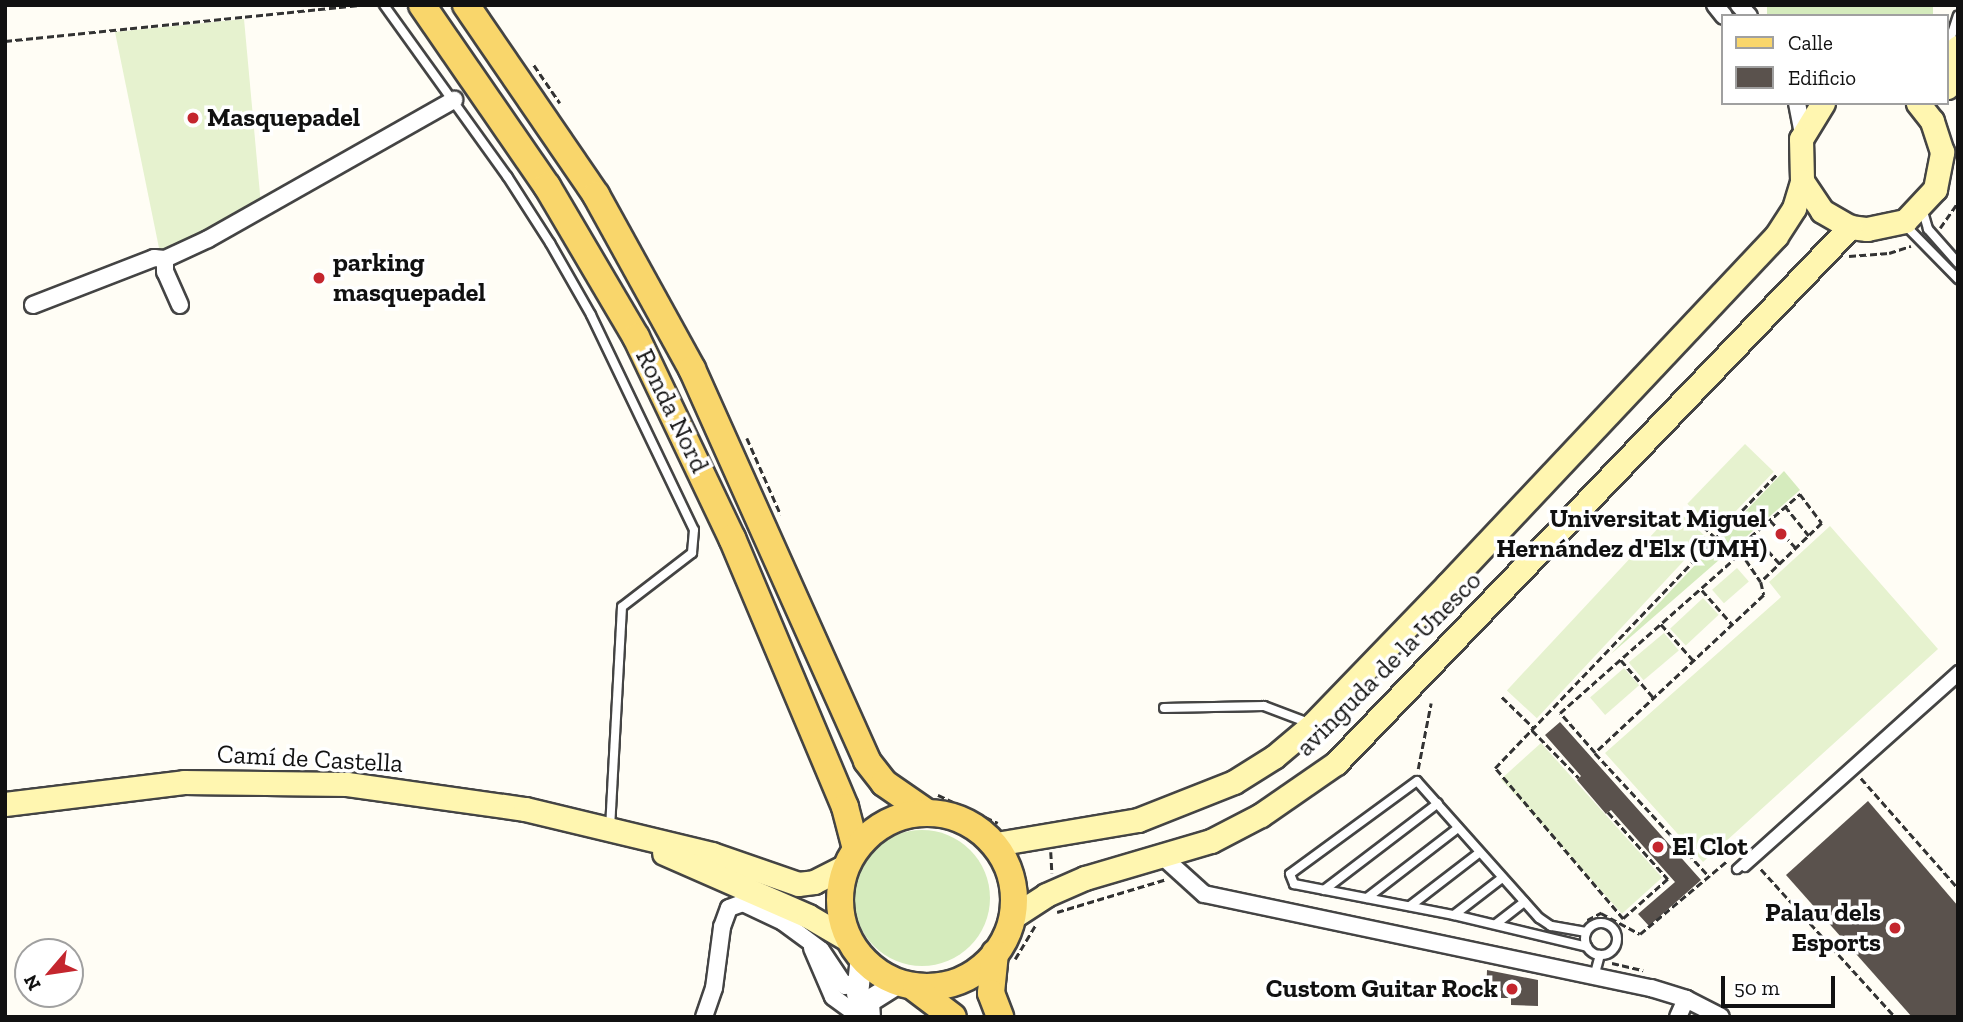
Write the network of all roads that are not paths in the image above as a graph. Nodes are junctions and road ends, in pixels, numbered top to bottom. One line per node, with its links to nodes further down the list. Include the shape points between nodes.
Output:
1 (384, 5): 6 (lane)
2 (422, 5): 31 (main road, Ronda Nord, via 547,186 636,337 732,538 845,807)
3 (466, 5): 26 (main road, Ronda Nord, via 596,195 686,357 747,484 867,761 884,783)
4 (1958, 16): 5 (lane)
5 (1949, 44)
6 (454, 100): 15 (street); 27 (lane, via 514,187 591,315 694,530 692,553 622,607)
7 (1797, 105): 10 (street)
8 (1822, 105): 10 (main road)
9 (1927, 107): 12 (main road, via 1938,134 1941,171)
10 (1803, 133): 11 (main road, via 1798,153)
11 (1802, 181): 14 (main road, via 1822,211); 23 (main road, avinguda de la Unesco, via 1781,231)
12 (1922, 208): 13 (main road); 16 (lane, via 1928,229)
13 (1899, 223): 14 (main road); 17 (lane, via 1912,229)
14 (1850, 227): 32 (main road, avinguda de la Unesco, via 1336,763 1261,816)
15 (165, 259): 18 (street, via 154,258); 19 (street, via 165,272)
16 (1958, 262)
17 (1958, 279)
18 (33, 305)
19 (180, 305)
20 (1958, 670): 21 (lane, via 1740,869)
21 (1958, 677)
22 (1164, 708): 23 (lane, via 1264,706)
23 (1312, 725): 29 (main road, avinguda de la Unesco, via 1234,782 1187,803 1138,820)
24 (1438, 803): 28 (lane); 34 (lane); 34 (lane, via 1417,781 1407,785 1290,874 1294,884)
25 (5, 804): 27 (main road, Camí de Castella, via 184,782 276,781 420,794 525,809)
26 (926, 812): 29 (main road, via 953,817); 31 (main road, via 890,822)
27 (610, 828): 31 (main road, Camí de Castella, via 712,854 798,884 814,882); 45 (main road, Camí de Castella, via 808,916)
28 (1458, 828): 30 (lane); 35 (lane)
29 (996, 845): 39 (main road)
30 (1480, 852): 33 (lane); 37 (lane)
31 (851, 858): 45 (main road, via 838,891)
32 (1164, 869): 39 (main road, avinguda de la Unesco, via 1085,878 1046,895); 47 (street, via 1204,894 1237,903)
33 (1502, 878): 36 (lane); 38 (lane)
34 (1324, 890): 35 (lane)
35 (1367, 898): 37 (lane)
36 (1524, 902): 40 (lane); 41 (lane, via 1551,926)
37 (1410, 906): 38 (lane)
38 (1454, 915): 40 (lane)
39 (1027, 918): 46 (main road)
40 (1496, 924): 43 (lane)
41 (1586, 932): 43 (lane); 44 (lane, via 1597,923 1615,931 1613,949)
42 (807, 941): 45 (street, via 828,956 845,986); 50 (street, via 783,922 743,903 729,908); 51 (street, via 833,997)
43 (1587, 947): 44 (lane)
44 (1600, 955): 47 (lane)
45 (856, 959): 48 (main road); 51 (street, via 859,1007)
46 (1004, 960): 48 (main road, via 961,980); 53 (main road, via 991,993)
47 (1594, 977): 49 (street)
48 (907, 986): 51 (street, via 869,1001); 52 (main road)
49 (1686, 999): 54 (street); 55 (street)
50 (704, 1017)
51 (865, 1017)
52 (953, 1017)
53 (1000, 1017)
54 (1678, 1017)
55 (1721, 1017)

